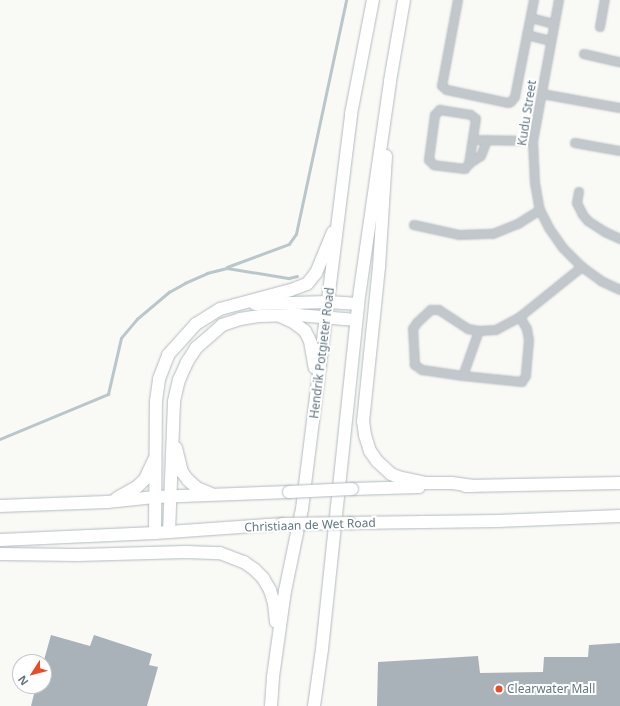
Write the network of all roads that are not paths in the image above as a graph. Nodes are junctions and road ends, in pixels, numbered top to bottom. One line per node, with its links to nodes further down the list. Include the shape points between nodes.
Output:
1 (373, 0): 25 (main road, Hendrik Potgieter Road, via 351,114)
2 (404, 0): 14 (main road)
3 (458, 0): 10 (street, via 442,83 444,89 511,102 515,97)
4 (534, 0): 7 (street)
5 (559, 0): 8 (street, Kudu Street)
6 (605, 0): 9 (street)
7 (531, 18): 8 (street); 10 (street)
8 (554, 24): 11 (street, Kudu Street)
9 (600, 27)
10 (527, 35): 11 (street)
11 (551, 41): 15 (street, Kudu Street)
12 (584, 54): 13 (street)
13 (620, 62)
14 (390, 81): 32 (main road); 43 (main road, via 379,267 363,421 365,435 370,451 391,474 426,483)
15 (542, 94): 16 (street); 19 (street, Kudu Street)
16 (620, 108)
17 (473, 140): 18 (street); 22 (street); 22 (street, via 476,122 474,116 443,110 437,112 429,160 434,165 462,170)
18 (487, 140): 19 (street); 22 (street, via 482,156)
19 (533, 141): 24 (street, Kudu Street, via 535,183)
20 (575, 143): 21 (street)
21 (620, 151)
22 (469, 164)
23 (579, 192): 27 (street, via 577,203 583,216)
24 (540, 210): 26 (street, via 518,224 492,234 459,235); 28 (street, Kudu Street, via 563,248)
25 (340, 212): 30 (main road, Hendrik Potgieter Road); 31 (main road, via 323,260 311,281 302,287)
26 (414, 225)
27 (620, 240)
28 (582, 267): 29 (street, Kudu Street); 34 (street)
29 (620, 290)
30 (329, 302): 31 (main road); 32 (main road); 35 (main road, Hendrik Potgieter Road)
31 (240, 303): 41 (main road, via 220,309 196,324 168,355 159,379 156,400)
32 (358, 304): 36 (main road)
33 (279, 316): 35 (main road); 39 (main road, via 305,331 310,341); 40 (main road, via 240,319 222,325 196,348 179,380 174,401)
34 (520, 317): 37 (street, via 496,330); 38 (street, via 527,329 529,340 525,380 518,382)
35 (327, 318): 36 (main road); 39 (main road, Hendrik Potgieter Road)
36 (356, 320): 56 (main road)
37 (479, 331): 38 (street); 38 (street, via 468,329 437,309 427,314 413,330 414,360 418,368)
38 (463, 376)
39 (318, 387): 54 (main road, Hendrik Potgieter Road, via 302,509)
40 (173, 431): 44 (main road, via 182,472 197,488); 45 (main road)
41 (156, 455): 46 (main road); 47 (main road, via 137,487)
42 (620, 483): 43 (main road)
43 (474, 486): 44 (main road, bridge)
44 (212, 495): 45 (main road)
45 (170, 496): 46 (main road); 50 (main road)
46 (155, 497): 47 (main road); 51 (main road)
47 (106, 502): 48 (main road)
48 (0, 506)
49 (620, 516): 50 (main road, Christiaan de Wet Road, bridge, via 498,521 282,524)
50 (169, 532): 51 (main road, Christiaan de Wet Road)
51 (155, 533): 52 (main road, Christiaan de Wet Road)
52 (0, 540)
53 (0, 554): 54 (main road, via 186,552 220,553 234,557 255,570 270,590 277,619)
54 (273, 677): 55 (main road, Hendrik Potgieter Road)
55 (271, 706)
56 (314, 706)

